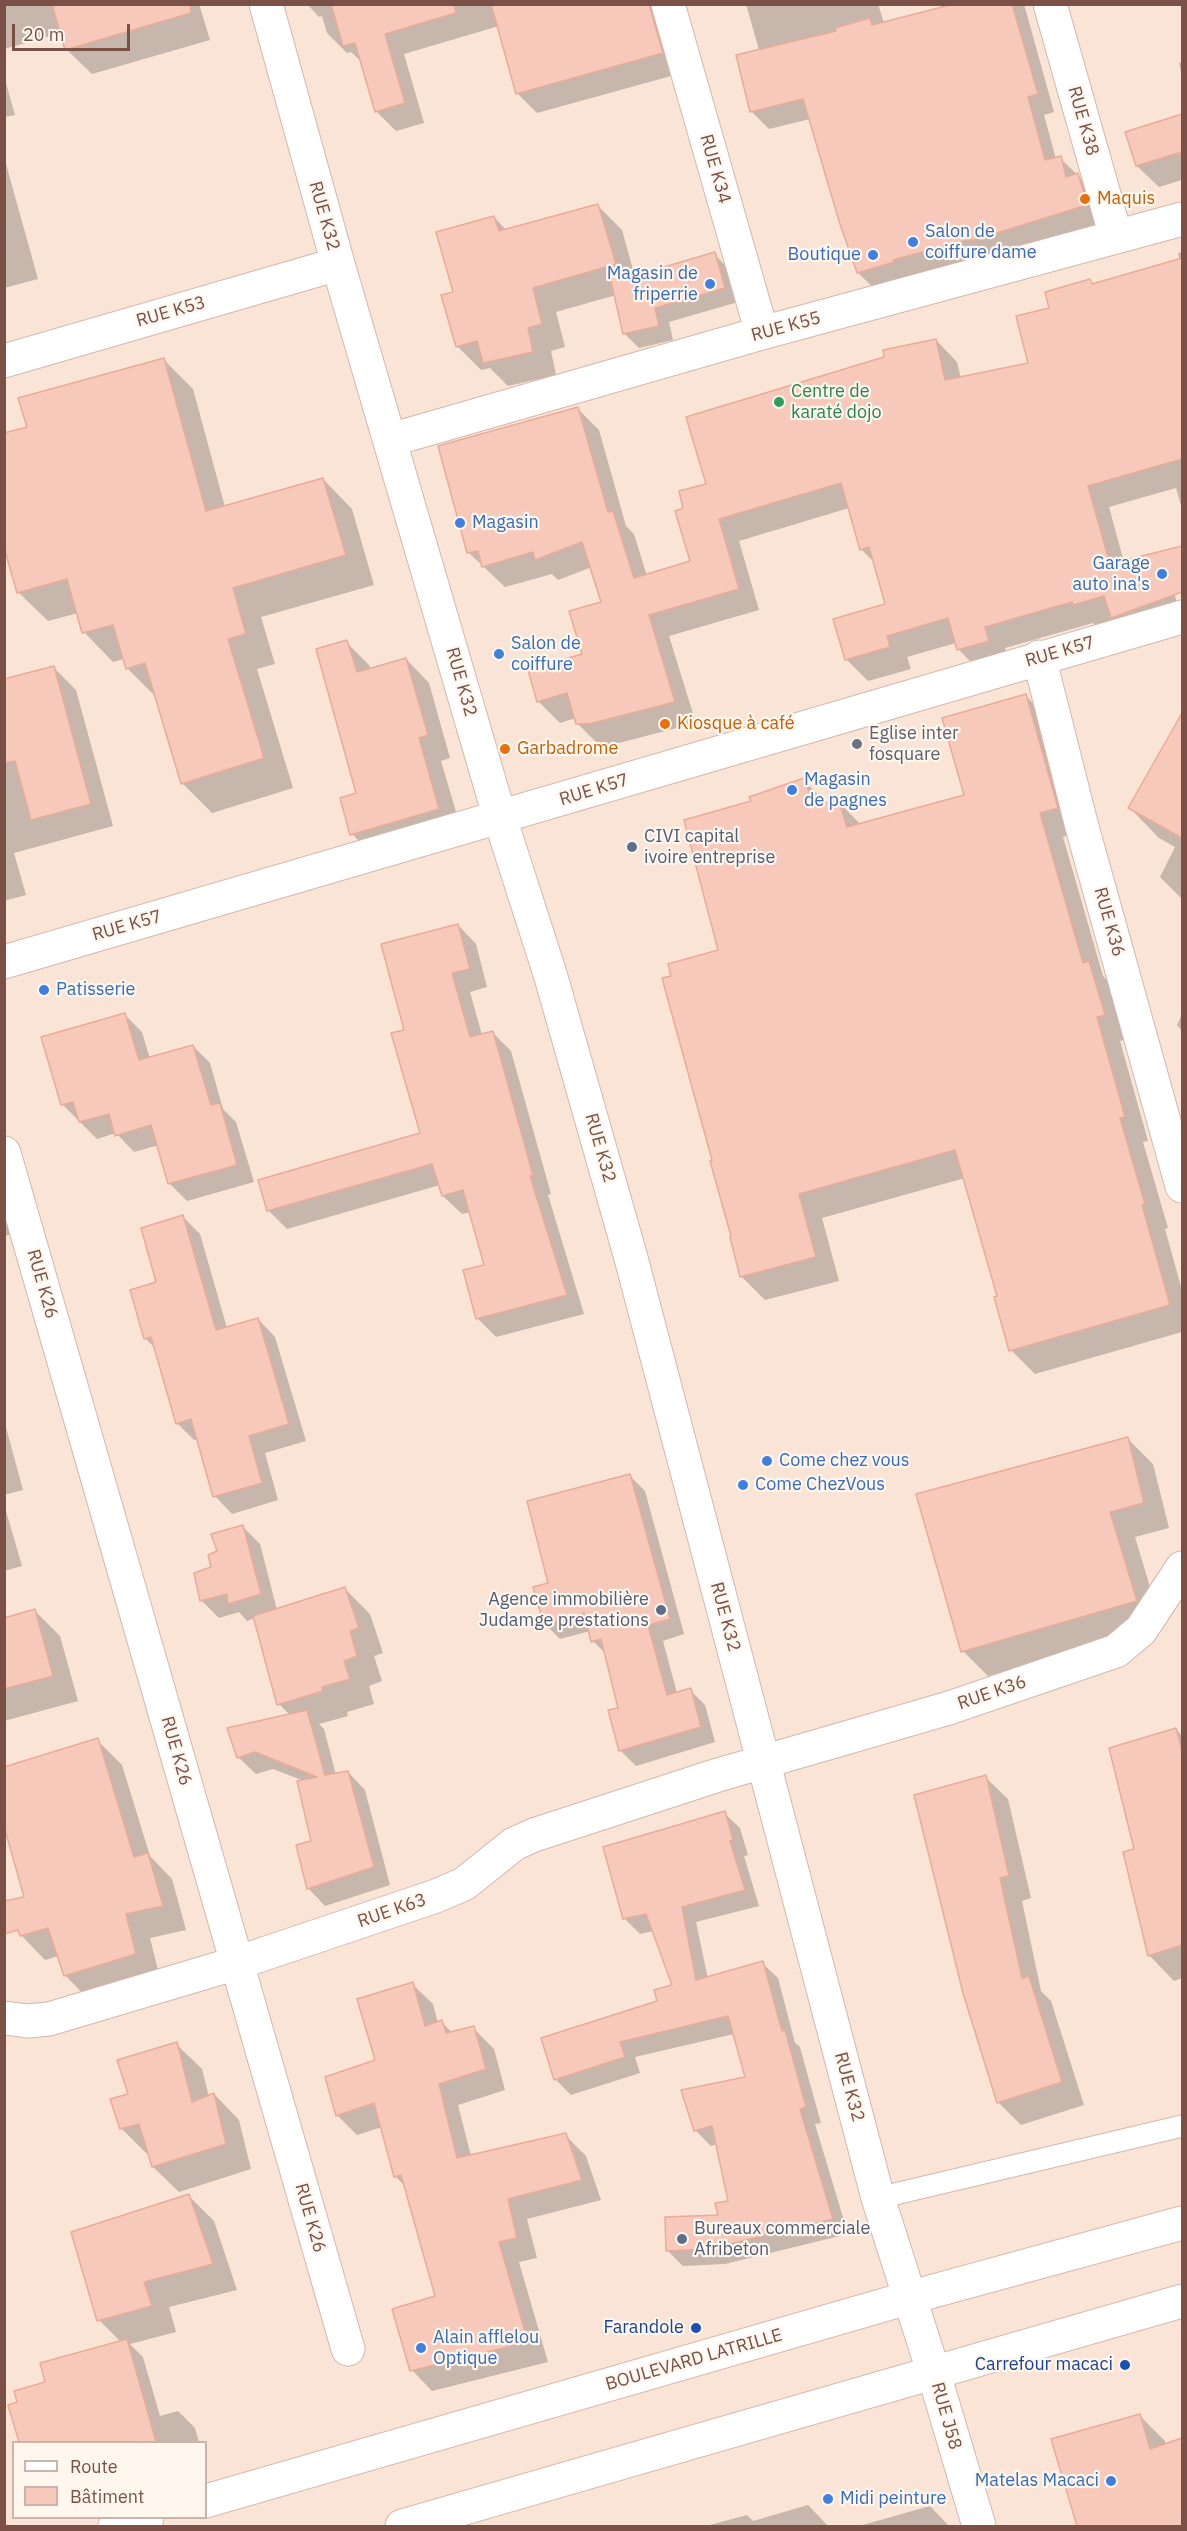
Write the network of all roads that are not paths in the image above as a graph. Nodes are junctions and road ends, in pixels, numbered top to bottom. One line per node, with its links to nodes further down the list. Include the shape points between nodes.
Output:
1 (266, 4): 6 (street, RUE K32)
2 (668, 4): 7 (street, RUE K34)
3 (1050, 4): 5 (street, RUE K38)
4 (1182, 219): 5 (street, RUE K55)
5 (1116, 237): 7 (street, RUE K55)
6 (338, 264): 8 (street, RUE K53); 9 (street, RUE K32)
7 (762, 333): 9 (street, RUE K55)
8 (4, 361)
9 (390, 440): 12 (street, RUE K32)
10 (1182, 617): 11 (street, RUE K57)
11 (1039, 657): 12 (street, RUE K57); 15 (street, RUE K36)
12 (500, 818): 13 (street, RUE K57); 17 (street, RUE K32, via 551,977 628,1248)
13 (4, 962)
14 (4, 1153): 18 (street, RUE K26)
15 (1182, 1186)
16 (1182, 1568): 17 (street, RUE K36, via 1141,1630 1116,1651 949,1708)
17 (764, 1762): 18 (street, RUE K63, via 534,1835 514,1844 464,1884); 21 (street, RUE K32)
18 (237, 1963): 19 (street, RUE K63, via 49,2019); 25 (street, RUE K26)
19 (4, 2018)
20 (1182, 2126): 21 (lane)
21 (878, 2198): 23 (street, RUE K32)
22 (1182, 2223): 23 (street, BOULEVARD LATRILLE)
23 (908, 2298): 26 (street, RUE J58); 27 (street, BOULEVARD LATRILLE)
24 (1182, 2301): 26 (street)
25 (348, 2349)
26 (934, 2374): 30 (street); 31 (street, RUE J58)
27 (207, 2501)
28 (140, 2519): 29 (street)
29 (115, 2526)
30 (402, 2526)
31 (979, 2526)

